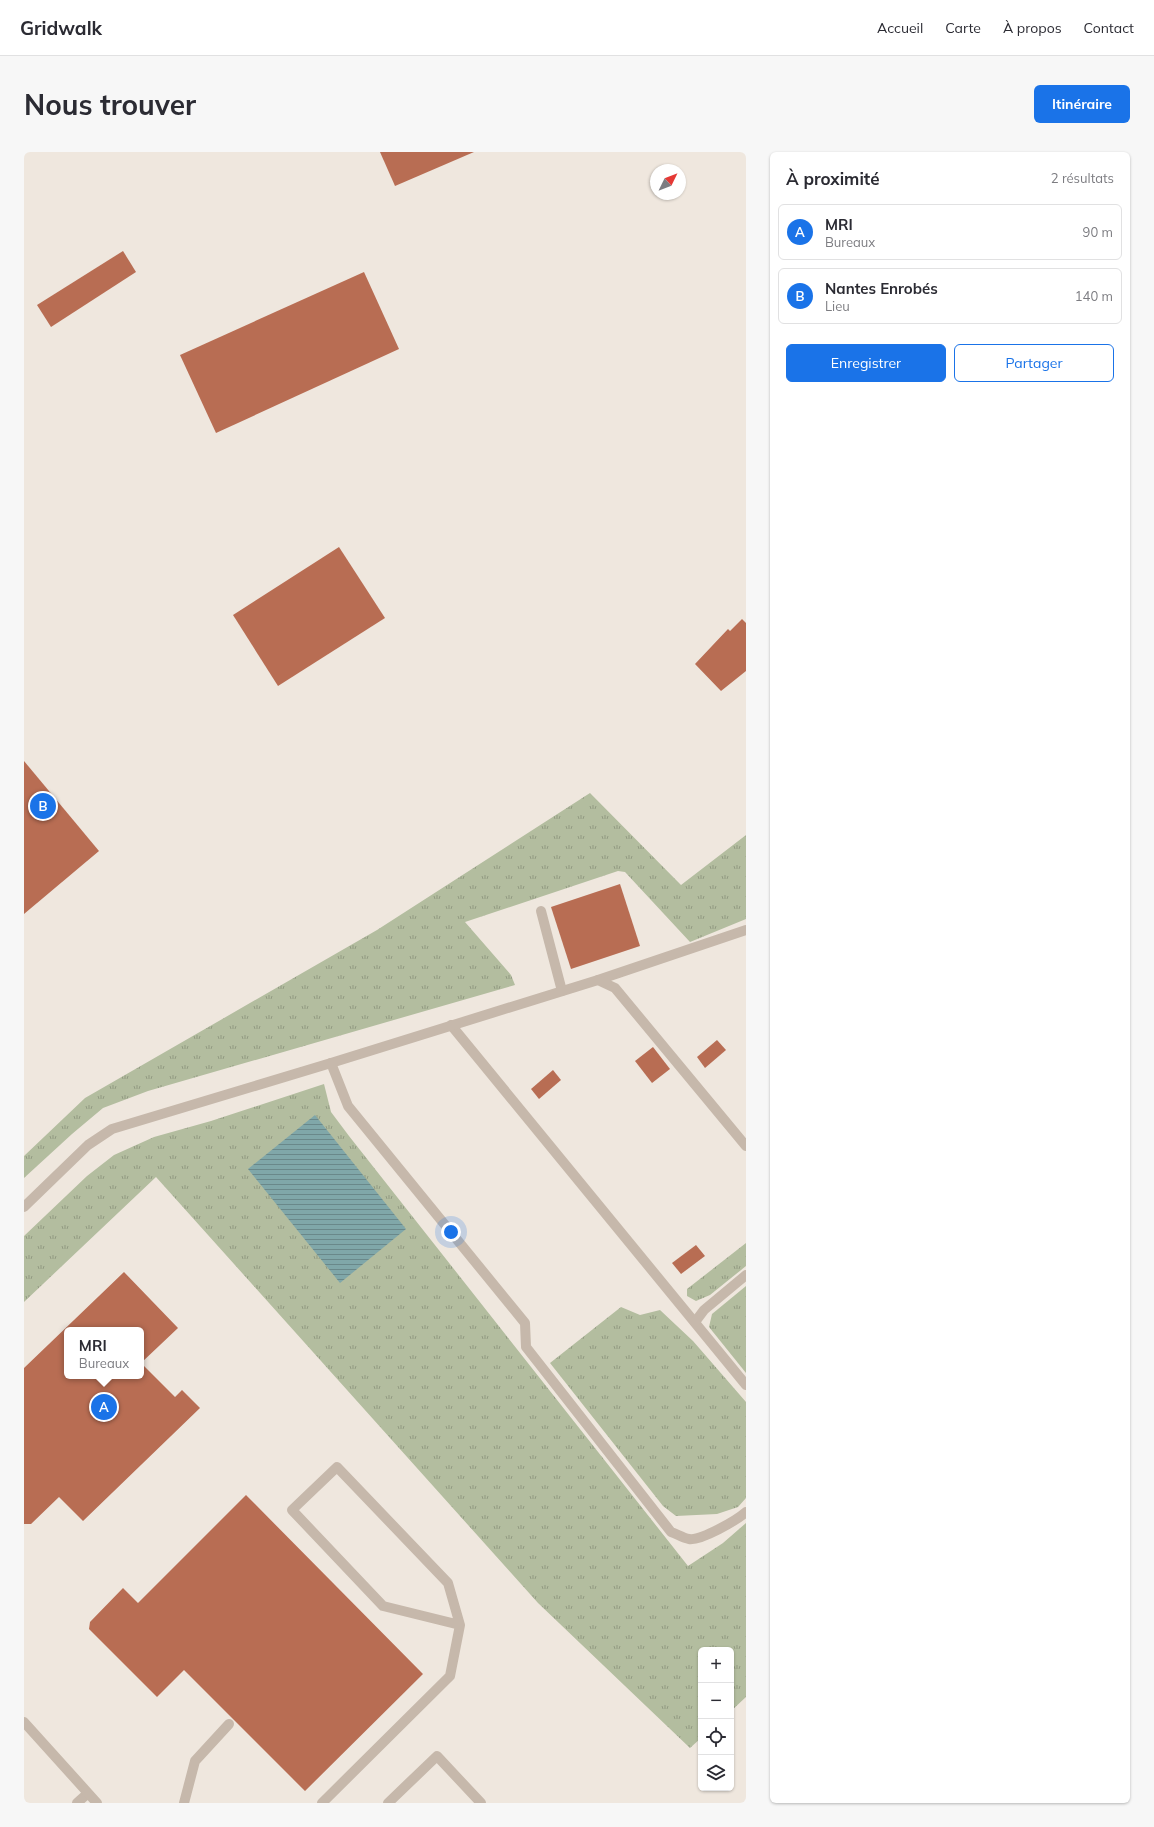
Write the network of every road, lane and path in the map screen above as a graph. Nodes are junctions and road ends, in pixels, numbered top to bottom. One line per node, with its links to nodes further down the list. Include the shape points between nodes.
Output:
1 (541, 911): 4 (street)
2 (746, 930): 3 (street)
3 (598, 980): 4 (street); 7 (street, via 615,988)
4 (562, 991): 5 (street)
5 (451, 1025): 6 (street); 10 (street)
6 (331, 1063): 8 (street, via 112,1129 88,1146); 12 (street, via 348,1106 525,1323 526,1347 671,1532 690,1539 712,1533 739,1519)
7 (746, 1146)
8 (24, 1208)
9 (746, 1275): 10 (street, via 704,1310)
10 (695, 1322): 11 (street)
11 (746, 1385)
12 (746, 1512)
13 (460, 1625): 13 (street, via 448,1583 337,1467 292,1510 383,1606); 20 (street, via 450,1676)
14 (24, 1722): 16 (street)
15 (229, 1724): 19 (street, via 195,1760)
16 (87, 1794): 17 (street); 18 (street)
17 (77, 1803)
18 (96, 1803)
19 (184, 1803)
20 (322, 1803)
21 (388, 1803): 22 (street, via 437,1756)
22 (481, 1803)

